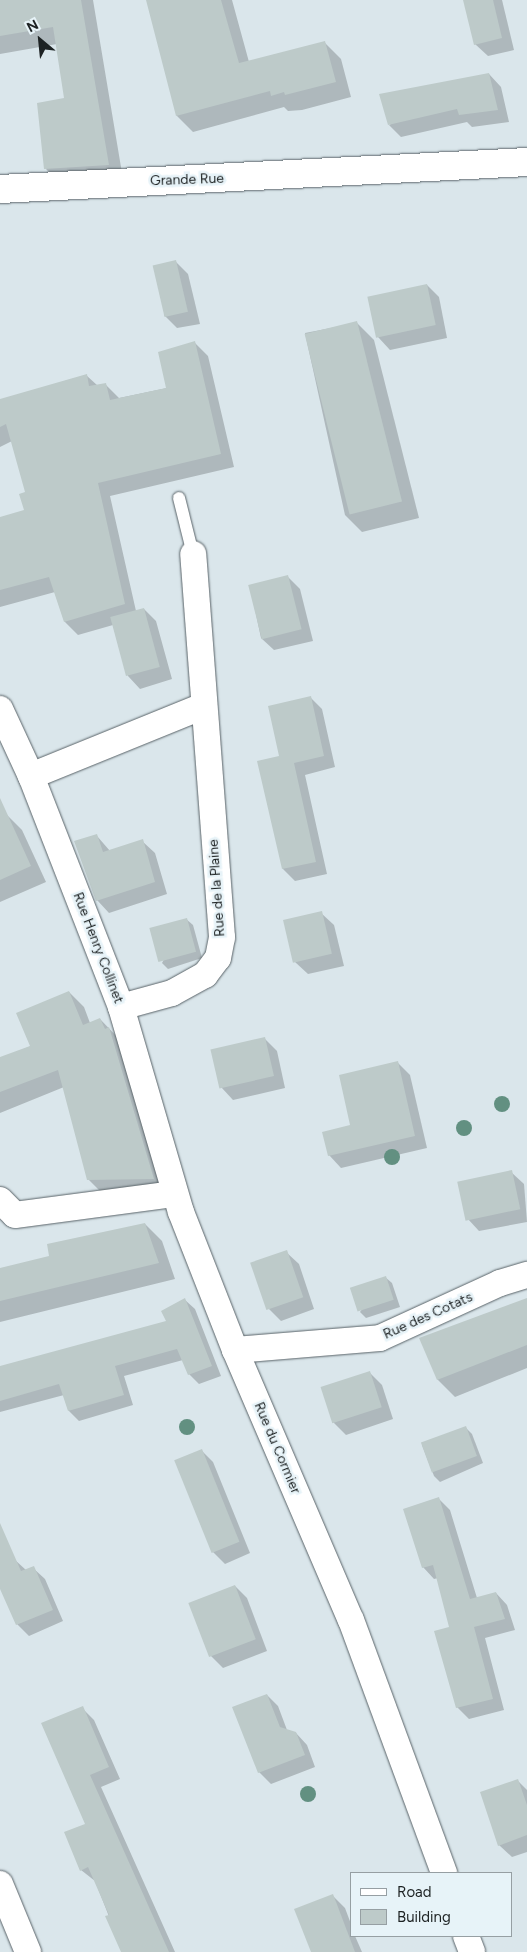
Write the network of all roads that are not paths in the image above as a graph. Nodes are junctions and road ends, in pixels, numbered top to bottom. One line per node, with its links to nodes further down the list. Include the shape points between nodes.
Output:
1 (527, 162): 2 (street, Grande Rue)
2 (0, 189)
3 (179, 498): 4 (lane)
4 (193, 554): 5 (street, Rue de la Plaine)
5 (203, 706): 7 (street); 8 (street, Rue de la Plaine, via 222,937 218,958 204,976 172,993)
6 (0, 708): 7 (street, Rue Henry Collinet)
7 (31, 776): 8 (street, Rue Henry Collinet)
8 (121, 1007): 9 (street, Rue Henry Collinet)
9 (175, 1194): 10 (street); 12 (street, Rue du Cormier)
10 (5, 1214)
11 (527, 1275): 12 (street, Rue des Cotats, via 500,1283 380,1338)
12 (235, 1350): 13 (street, Rue du Cormier, via 351,1620)
13 (444, 1872)
14 (0, 1884): 16 (street)
15 (466, 1937): 17 (street)
16 (28, 1952)
17 (472, 1952)

